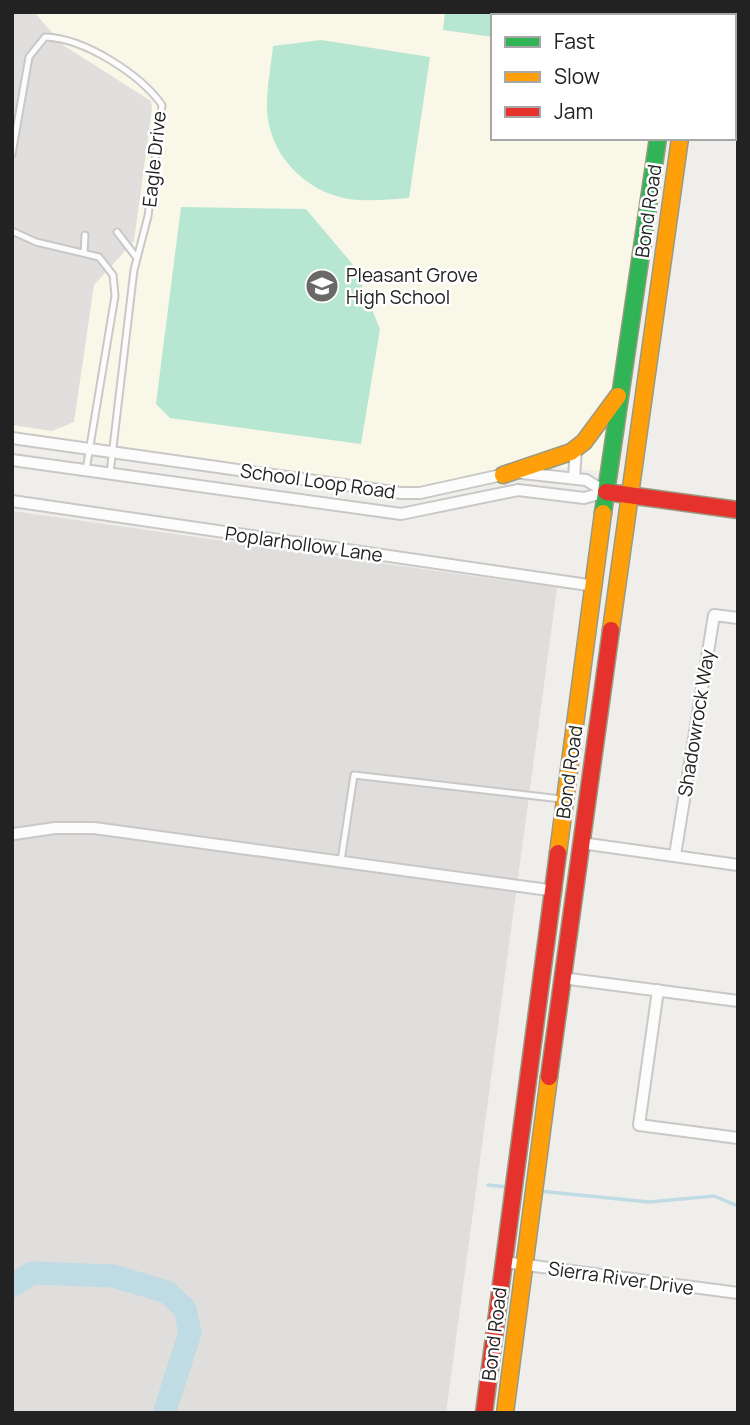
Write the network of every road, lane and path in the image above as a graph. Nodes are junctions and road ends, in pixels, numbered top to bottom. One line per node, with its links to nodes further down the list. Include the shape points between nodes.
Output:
1 (658, 140): 9 (main road, Bond Road)
2 (680, 140): 20 (main road, Bond Road)
3 (12, 154): 8 (lane, Eagle Drive, via 29,57 45,37 81,43 150,89 162,105 148,216)
4 (12, 231): 7 (lane)
5 (117, 232): 8 (lane)
6 (85, 235): 7 (lane)
7 (83, 253): 12 (lane, via 99,257 113,275 115,296)
8 (137, 258): 13 (lane, Eagle Drive)
9 (622, 390): 11 (main road); 19 (main road, Bond Road)
10 (12, 438): 12 (street, School Loop Road)
11 (576, 448): 17 (main road); 18 (street)
12 (89, 449): 13 (street, School Loop Road); 15 (lane)
13 (113, 452): 16 (lane, Eagle Drive); 17 (street, School Loop Road, via 401,494)
14 (12, 460): 15 (street, School Loop Road)
15 (86, 470): 16 (street, School Loop Road)
16 (110, 473): 19 (street, School Loop Road, via 401,514 518,490 584,498)
17 (503, 475): 18 (street, School Loop Road)
18 (574, 478): 19 (street, School Loop Road)
19 (606, 492): 20 (main road); 23 (main road, Bond Road)
20 (629, 495): 22 (main road); 27 (main road, Bond Road)
21 (12, 501): 23 (street, Poplarhollow Lane)
22 (738, 510)
23 (595, 586): 25 (main road, Bond Road)
24 (738, 618): 29 (street, Shadowrock Way, via 714,615)
25 (568, 800): 28 (main road, Bond Road); 30 (lane, via 354,775)
26 (14, 834): 30 (street, via 94,828)
27 (581, 843): 29 (street); 33 (main road, Bond Road)
28 (561, 855): 32 (main road, Bond Road); 33 (main road, via 566,870 555,964)
29 (675, 855): 31 (street)
30 (341, 861): 32 (street)
31 (738, 865)
32 (556, 891): 37 (main road, Bond Road)
33 (562, 978): 34 (street); 38 (main road, Bond Road)
34 (658, 990): 35 (street); 36 (street, via 639,1125)
35 (738, 1001)
36 (738, 1138)
37 (504, 1262): 38 (street, Sierra River Drive); 40 (main road, Bond Road)
38 (524, 1265): 39 (street, Sierra River Drive); 41 (main road, Bond Road)
39 (738, 1293)
40 (484, 1413)
41 (505, 1413)

